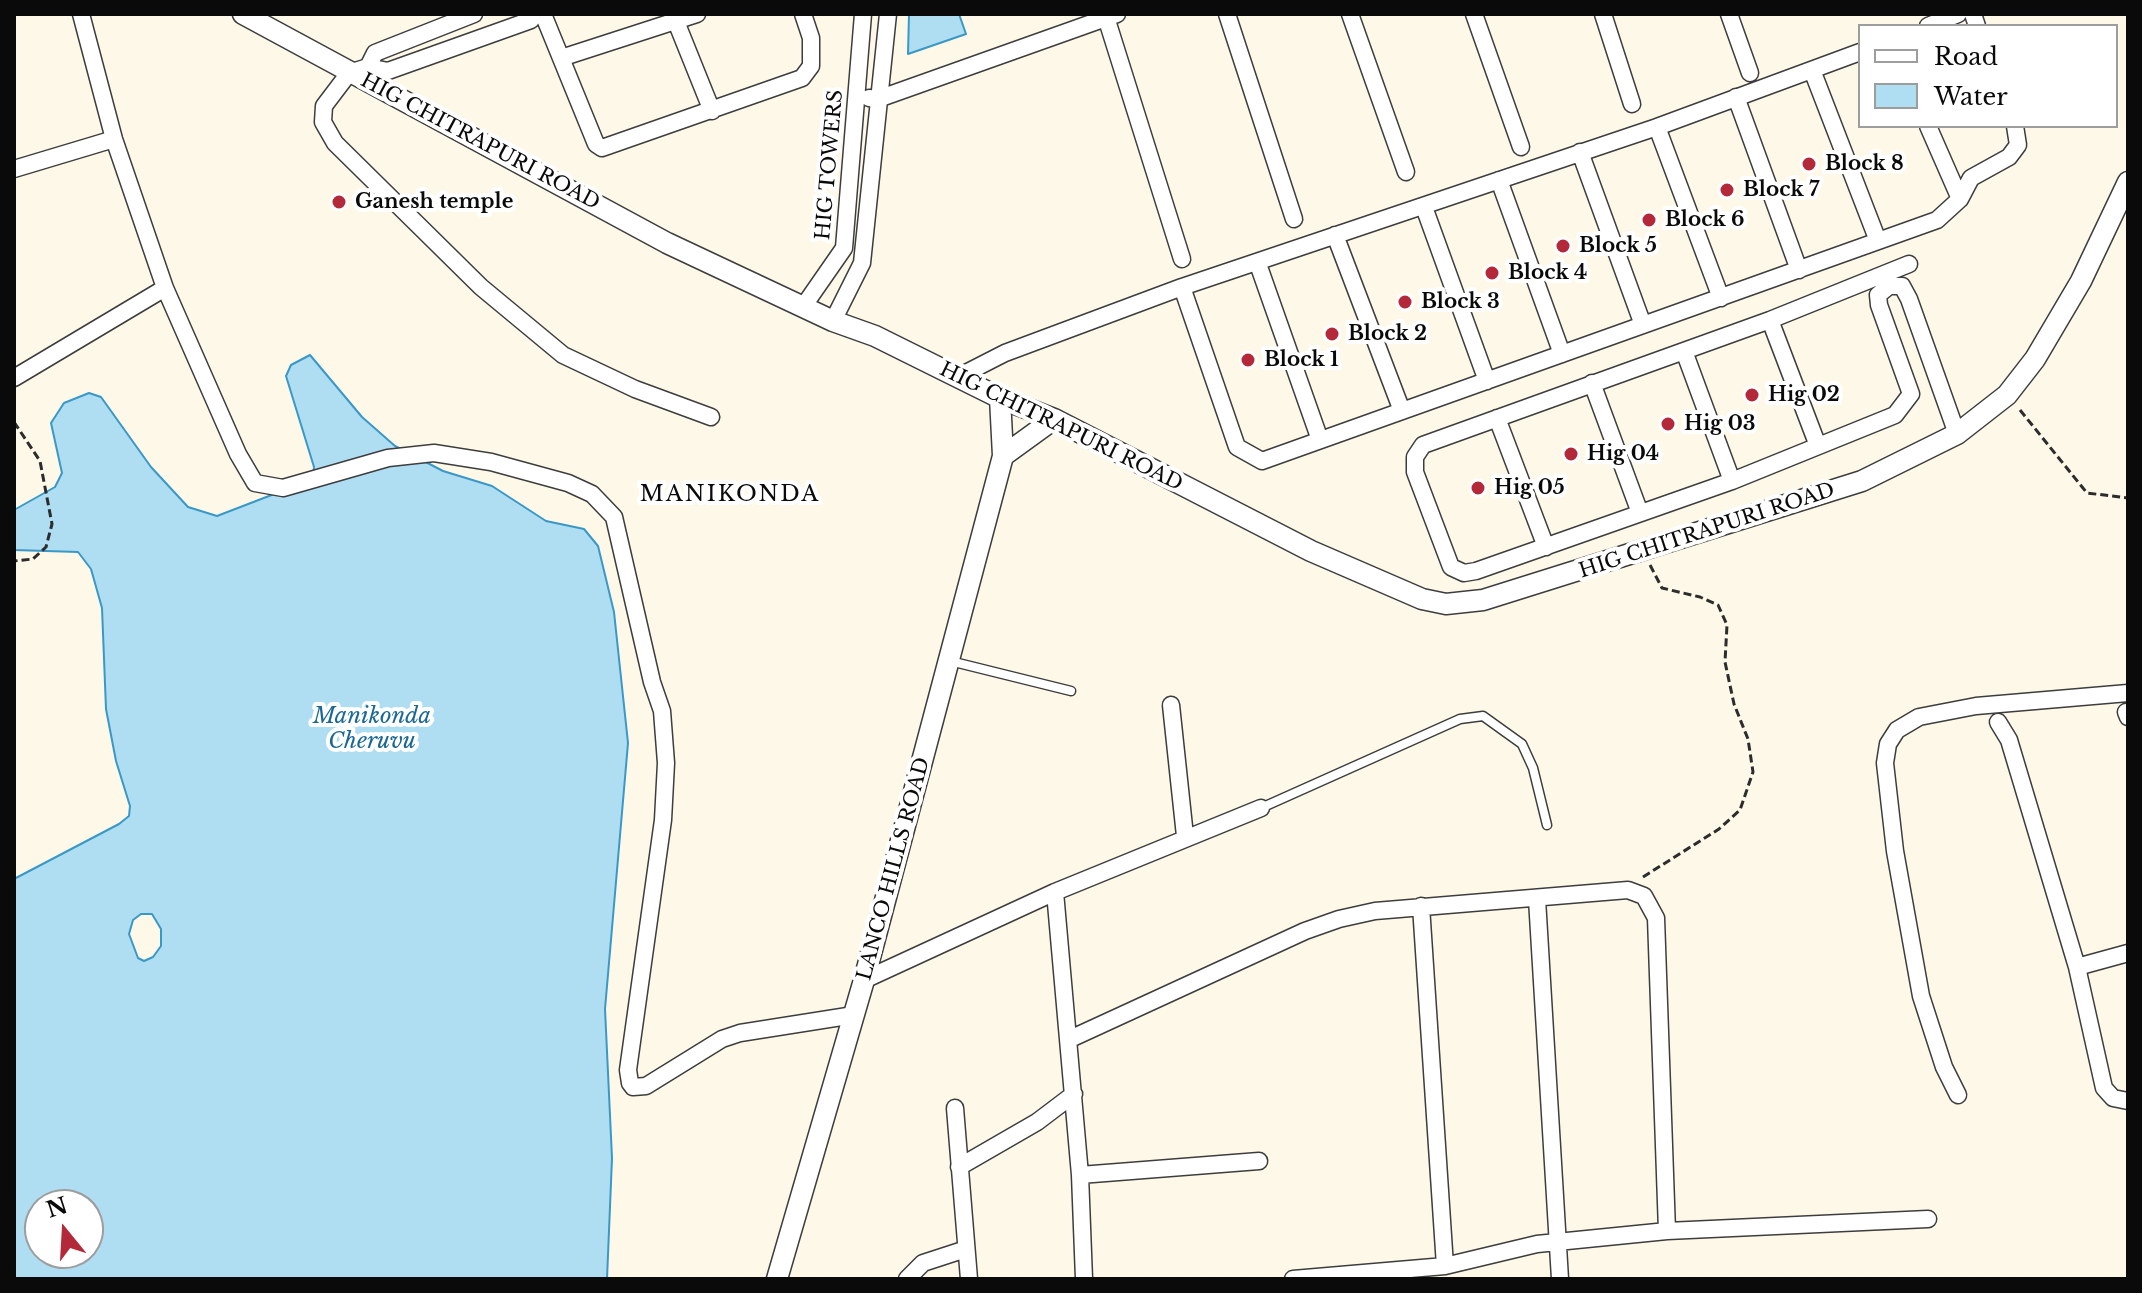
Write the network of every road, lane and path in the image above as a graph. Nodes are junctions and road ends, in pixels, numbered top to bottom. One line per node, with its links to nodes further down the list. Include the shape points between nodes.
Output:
1 (81, 14): 32 (street)
2 (243, 14): 21 (street, HIG CHITRAPURI ROAD)
3 (474, 14): 21 (street, via 375,53)
4 (530, 14): 21 (street, via 531,20 388,71)
5 (543, 14): 20 (street)
6 (697, 14): 17 (street)
7 (803, 14): 28 (street, via 811,38 811,66 802,78)
8 (863, 14): 24 (street, HIG TOWERS)
9 (888, 14): 26 (street)
10 (1227, 14): 41 (street)
11 (1350, 14): 36 (street)
12 (1474, 14): 33 (street)
13 (1603, 14): 27 (street)
14 (1729, 14): 23 (street)
15 (1958, 14): 18 (street)
16 (1110, 15): 26 (street); 44 (street)
17 (674, 18): 20 (street); 28 (street)
18 (1933, 24)
19 (1858, 53): 22 (street)
20 (561, 58): 28 (street, via 602,148)
21 (358, 70): 51 (street, HIG CHITRAPURI ROAD, via 667,243); 64 (street, via 324,106 323,122 335,143 481,287 563,355)
22 (1812, 70): 25 (street); 43 (street)
23 (1750, 73)
24 (856, 96): 26 (street); 51 (street, HIG TOWERS, via 844,248)
25 (1736, 97): 29 (street); 47 (street)
26 (878, 99): 53 (street, via 862,263)
27 (1632, 104)
28 (712, 111)
29 (1657, 127): 34 (street); 50 (street)
30 (1929, 128): 39 (street)
31 (2015, 128): 39 (street, via 2018,145 2009,157 1971,178)
32 (114, 139): 35 (street); 49 (street)
33 (1521, 147)
34 (1580, 152): 37 (street); 54 (street)
35 (14, 169)
36 (1406, 172)
37 (1499, 180): 40 (street); 56 (street)
38 (2128, 182): 61 (street, HIG CHITRAPURI ROAD, via 2081,281)
39 (1960, 199): 43 (street, via 1937,220)
40 (1424, 207): 42 (street); 59 (street)
41 (1294, 219)
42 (1335, 235): 45 (street); 63 (street)
43 (1878, 241): 47 (street)
44 (1182, 259)
45 (1258, 264): 48 (street); 69 (street)
46 (1909, 264): 52 (street)
47 (1799, 270): 50 (street)
48 (1182, 287): 57 (street, via 1005,353); 69 (street, via 1237,447 1262,461)
49 (165, 288): 58 (street); 93 (street, via 255,483 283,488 388,458 434,453 499,463 568,483 592,494 614,517 665,724 663,820 628,1070 633,1087 646,1086 732,1036)
50 (1721, 298): 54 (street)
51 (803, 307): 53 (street, HIG CHITRAPURI ROAD)
52 (1770, 320): 55 (street); 70 (street)
53 (833, 321): 57 (street, HIG CHITRAPURI ROAD)
54 (1643, 325): 56 (street)
55 (1684, 351): 60 (street); 72 (street)
56 (1562, 354): 59 (street)
57 (958, 377): 62 (street, HIG CHITRAPURI ROAD)
58 (14, 378)
59 (1487, 381): 63 (street)
60 (1592, 383): 65 (street); 74 (street)
61 (2007, 395): 68 (street, HIG CHITRAPURI ROAD); 73 (path, via 2087,493)
62 (1000, 398): 66 (street, HIG CHITRAPURI ROAD); 71 (street, LANCO HILLS ROAD)
63 (1402, 411): 69 (street)
64 (711, 417)
65 (1497, 418): 75 (street); 75 (street, via 1423,445 1415,457 1415,472 1451,567 1464,573)
66 (1054, 419): 71 (street); 76 (street, HIG CHITRAPURI ROAD, via 1311,551 1422,599 1446,604 1483,600)
67 (14, 422): 77 (path, via 40,461 52,524 46,547 33,559)
68 (1957, 434): 70 (street, via 1902,286 1889,286 1878,295 1879,305 1911,394 1895,415); 76 (street, HIG CHITRAPURI ROAD, via 1862,481)
69 (1320, 440)
70 (1818, 446): 72 (street)
71 (1003, 456): 78 (street, LANCO HILLS ROAD)
72 (1732, 481): 74 (street)
73 (2128, 498)
74 (1640, 513): 75 (street)
75 (1546, 547)
76 (1644, 553): 86 (path, via 1662,588 1718,605 1727,625 1725,662 1753,772 1740,810)
77 (14, 561)
78 (950, 660): 79 (lane); 92 (street, LANCO HILLS ROAD)
79 (1071, 691)
80 (2128, 693): 96 (street, via 1976,706 1919,717 1897,730 1888,744 1885,763 1895,851 1921,996)
81 (1171, 705): 85 (street)
82 (1998, 722): 91 (street, via 2009,740)
83 (1261, 808): 84 (lane, via 1460,719 1483,716 1522,744); 85 (street)
84 (1547, 825)
85 (1185, 836): 87 (street)
86 (1628, 890): 88 (street); 103 (street, via 1644,896 1656,918)
87 (1055, 892): 92 (street); 94 (street)
88 (1537, 899): 89 (street); 104 (street)
89 (1421, 906): 94 (street, via 1375,911 1305,931); 106 (street)
90 (2128, 953): 91 (street)
91 (2077, 967): 97 (street, via 2104,1088 2113,1098)
92 (864, 980): 93 (street, LANCO HILLS ROAD)
93 (854, 1015): 107 (street, LANCO HILLS ROAD)
94 (1070, 1039): 95 (street)
95 (1074, 1094): 100 (street); 101 (street)
96 (1958, 1095)
97 (2128, 1101)
98 (955, 1108): 100 (street)
99 (1259, 1161): 101 (street)
100 (959, 1167): 105 (street)
101 (1080, 1175): 110 (street)
102 (1928, 1219): 103 (street)
103 (1667, 1231): 104 (street)
104 (1556, 1241): 106 (street); 112 (street)
105 (966, 1249): 108 (street, via 923,1263); 109 (street)
106 (1445, 1266): 111 (street)
107 (777, 1279)
108 (907, 1279)
109 (969, 1279)
110 (1084, 1279)
111 (1293, 1279)
112 (1560, 1279)

